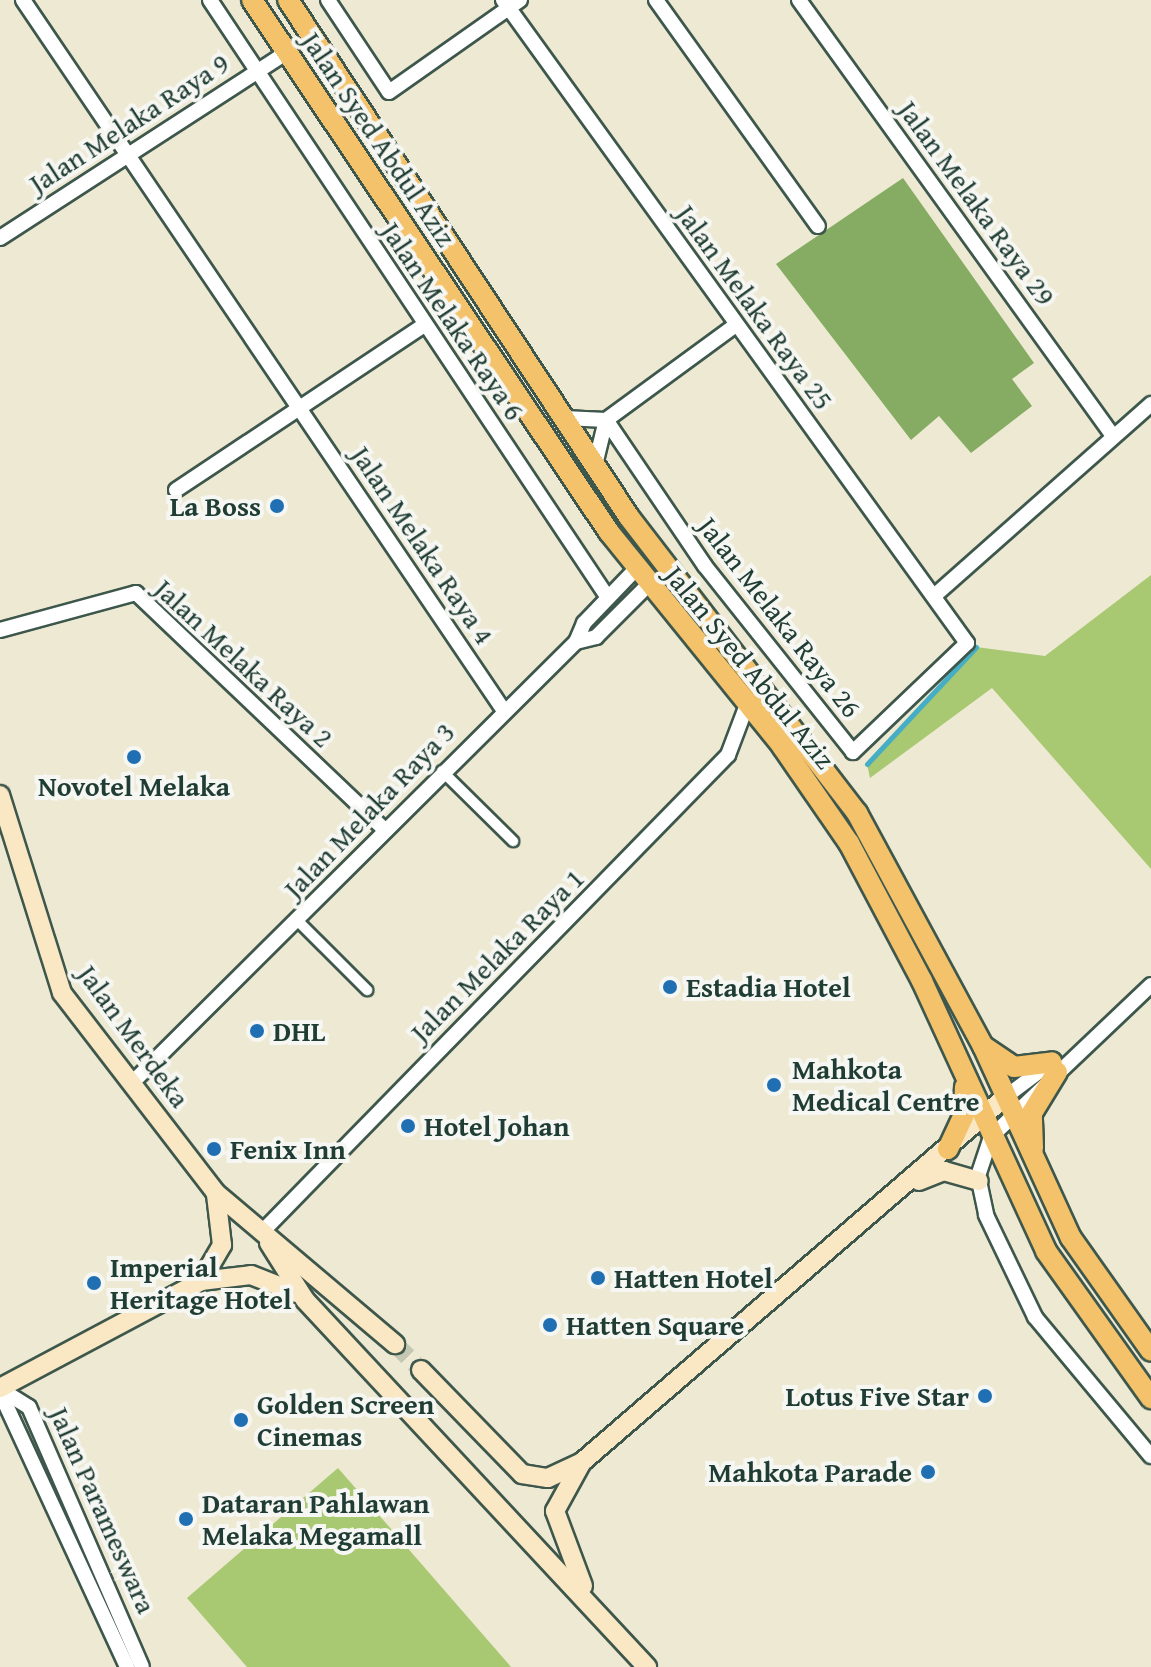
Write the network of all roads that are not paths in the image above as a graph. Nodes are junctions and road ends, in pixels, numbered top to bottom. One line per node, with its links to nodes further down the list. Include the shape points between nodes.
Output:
1 (23, 0): 11 (street, Jalan Melaka Raya 4)
2 (210, 0): 10 (street, Jalan Melaka Raya 6)
3 (252, 0): 9 (main road, Jalan Syed Abdul Aziz)
4 (288, 0): 18 (main road, Jalan Syed Abdul Aziz)
5 (328, 0): 8 (street, via 389,92)
6 (656, 0): 12 (street)
7 (799, 0): 20 (street, Jalan Melaka Raya 29)
8 (511, 3): 14 (street, Jalan Melaka Raya 25)
9 (287, 52): 10 (street, Jalan Melaka Raya 9); 23 (main road, Jalan Syed Abdul Aziz)
10 (258, 71): 11 (street, Jalan Melaka Raya 9); 15 (street, Jalan Melaka Raya 6)
11 (128, 155): 13 (street, Jalan Melaka Raya 9); 17 (street, Jalan Melaka Raya 4)
12 (818, 226)
13 (0, 238)
14 (736, 325): 19 (street); 24 (street, Jalan Melaka Raya 25)
15 (423, 326): 17 (street); 25 (street, Jalan Melaka Raya 6)
16 (1151, 404): 20 (street)
17 (299, 408): 22 (street); 30 (street, Jalan Melaka Raya 4)
18 (564, 418): 19 (street); 21 (main road, Jalan Syed Abdul Aziz)
19 (606, 420): 21 (street); 28 (street, Jalan Melaka Raya 26, via 705,566 853,752)
20 (1113, 436): 24 (street)
21 (595, 465): 38 (main road, Jalan Syed Abdul Aziz, via 657,556 833,778)
22 (176, 490)
23 (643, 576): 25 (street, Jalan Melaka Raya 3); 27 (street, via 596,637); 29 (main road, Jalan Syed Abdul Aziz)
24 (934, 596): 28 (street, Jalan Melaka Raya 25)
25 (608, 598): 27 (street, Jalan Melaka Raya 3)
26 (0, 630): 33 (street, Jalan Melaka Raya 2, via 136,593)
27 (576, 642): 30 (street, Jalan Melaka Raya 3)
28 (967, 643)
29 (748, 702): 40 (main road, Jalan Syed Abdul Aziz, via 849,843); 50 (street, Jalan Melaka Raya 1, via 728,755)
30 (504, 711): 31 (street, Jalan Melaka Raya 3)
31 (442, 771): 33 (street, Jalan Melaka Raya 3); 34 (street)
32 (0, 795): 41 (main road, Jalan Merdeka, via 55,978)
33 (385, 830): 35 (street, Jalan Melaka Raya 3)
34 (513, 841)
35 (298, 921): 37 (street); 41 (street, Jalan Melaka Raya 3)
36 (1151, 985): 39 (street)
37 (367, 990)
38 (983, 1046): 39 (main road, via 1014,1067); 42 (main road, Jalan Syed Abdul Aziz)
39 (1054, 1067): 42 (street); 46 (main road, via 1032,1113)
40 (964, 1079): 43 (main road, Jalan Syed Abdul Aziz); 45 (main road, via 964,1114)
41 (132, 1083): 48 (main road, Jalan Merdeka)
42 (1008, 1107): 43 (main road); 44 (street); 46 (main road, Jalan Syed Abdul Aziz)
43 (982, 1117): 44 (main road, Jalan Syed Abdul Aziz); 45 (main road)
44 (991, 1137): 47 (street); 59 (main road, Jalan Syed Abdul Aziz, via 1074,1299)
45 (948, 1149): 49 (main road)
46 (1036, 1166): 55 (main road, Jalan Syed Abdul Aziz, via 1096,1283)
47 (979, 1181): 49 (main road, via 944,1171); 60 (street, via 986,1215 1035,1317)
48 (215, 1192): 50 (main road, Jalan Merdeka); 51 (main road, via 222,1245)
49 (895, 1194): 61 (main road)
50 (262, 1232): 52 (main road); 53 (main road, Jalan Merdeka)
51 (201, 1281): 52 (main road, via 270,1277); 58 (main road)
52 (305, 1300): 56 (main road)
53 (380, 1329): 54 (main road, Jalan Merdeka); 56 (main road, via 361,1326 353,1341)
54 (395, 1344)
55 (1151, 1351)
56 (357, 1353): 62 (main road)
57 (421, 1370): 61 (main road, via 522,1474 548,1478)
58 (0, 1390): 63 (street, Jalan Parameswara); 64 (street, Jalan Parameswara, via 29,1407)
59 (1151, 1398)
60 (1151, 1456)
61 (582, 1462): 62 (main road, via 555,1511 563,1548)
62 (587, 1596): 65 (main road)
63 (127, 1667)
64 (142, 1667)
65 (647, 1667)

